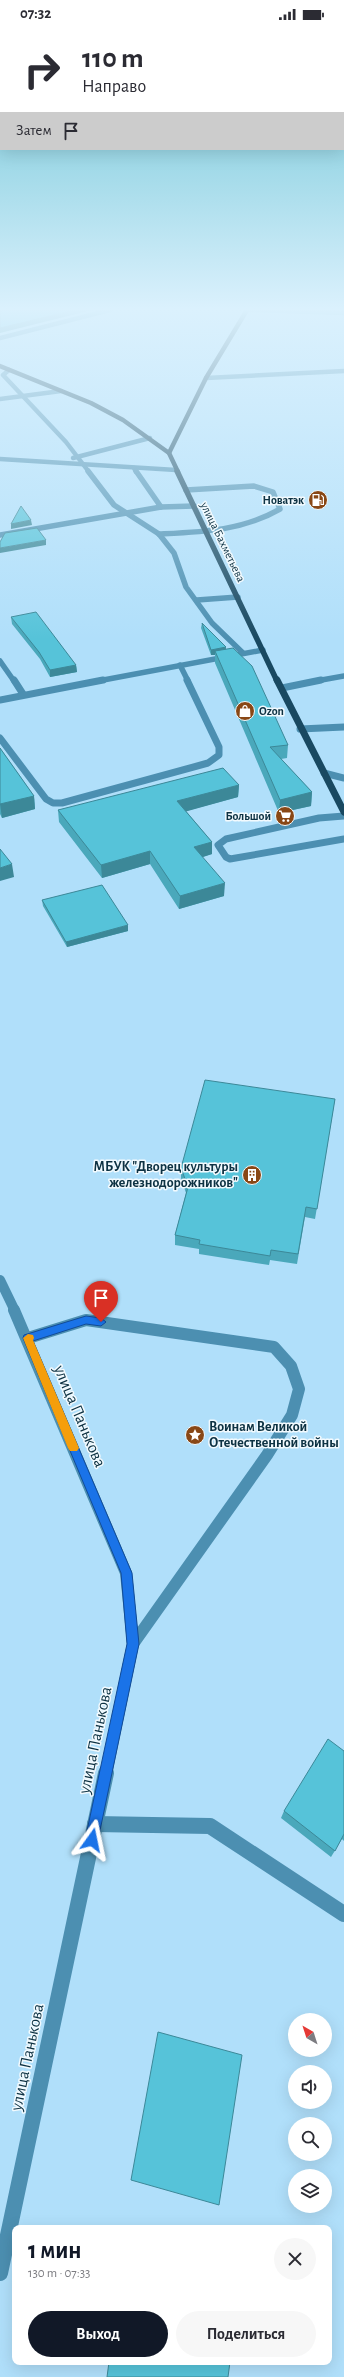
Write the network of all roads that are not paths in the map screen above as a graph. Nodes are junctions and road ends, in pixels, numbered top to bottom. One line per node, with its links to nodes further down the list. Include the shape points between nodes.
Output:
1 (45, 420): 6 (street)
2 (122, 420): 4 (main road, улица Бахметьева)
3 (185, 420): 5 (main road)
4 (150, 438): 5 (main road, улица Бахметьева); 6 (street)
5 (169, 453): 11 (main road, улица Бахметьева)
6 (78, 457): 8 (street); 9 (street)
7 (0, 459): 8 (street)
8 (51, 462): 9 (street)
9 (85, 466): 10 (street); 15 (street, via 114,505)
10 (134, 468): 11 (street); 14 (street)
11 (176, 470): 12 (main road, улица Бахметьева)
12 (186, 490): 13 (main road, улица Бахметьева); 16 (street, via 254,486 273,492 280,509 267,518 229,530)
13 (194, 506): 14 (street); 16 (main road, улица Бахметьева)
14 (161, 507): 15 (street)
15 (124, 513): 17 (street); 18 (street)
16 (206, 531): 17 (street); 19 (main road, улица Бахметьева)
17 (159, 534): 20 (street, via 174,553 181,576)
18 (0, 535)
19 (238, 597): 20 (street); 21 (main road, улица Бахметьева)
20 (197, 600): 22 (street, via 212,623)
21 (263, 650): 22 (street); 26 (main road, улица Бахметьева)
22 (243, 653): 24 (street)
23 (0, 662): 27 (street)
24 (180, 665): 27 (street); 31 (street, via 219,747 219,755 208,763 62,803 53,803 46,799)
25 (344, 676): 26 (street)
26 (282, 688): 30 (main road, улица Бахметьева)
27 (24, 694): 28 (street)
28 (0, 700)
29 (344, 727): 30 (street)
30 (300, 729): 32 (main road, улица Бахметьева)
31 (0, 738)
32 (324, 773): 33 (street); 34 (main road, улица Бахметьева)
33 (344, 778)
34 (344, 812)
35 (344, 816): 36 (street, via 319,818 226,839 218,845 230,860)
36 (344, 839)
37 (0, 1280): 38 (street, улица Панькова)
38 (28, 1338): 39 (street, улица Панькова, via 126,1573); 39 (street, via 86,1320 274,1347 291,1366 298,1389 292,1415 267,1455)
39 (133, 1644): 40 (street, улица Панькова)
40 (95, 1824): 41 (street, via 210,1826); 42 (street, улица Панькова)
41 (344, 1914)
42 (0, 2273)

